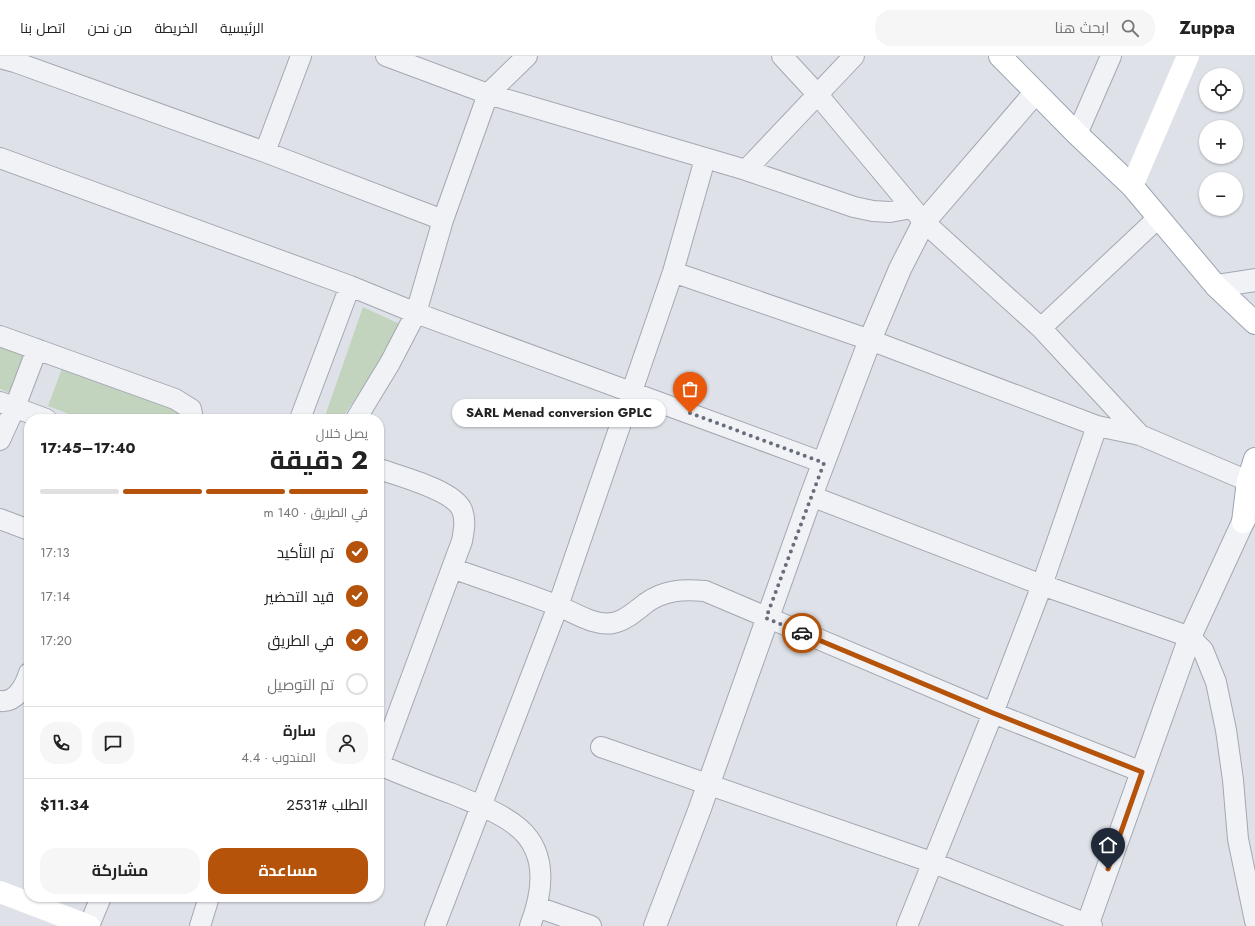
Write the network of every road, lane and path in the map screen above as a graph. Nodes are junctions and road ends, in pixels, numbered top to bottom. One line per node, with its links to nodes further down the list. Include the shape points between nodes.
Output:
1 (301, 56): 14 (street)
2 (386, 56): 11 (street)
3 (782, 56): 12 (street)
4 (854, 56): 12 (street)
5 (1000, 56): 10 (main road)
6 (1111, 56): 13 (street)
7 (1188, 56): 18 (main road)
8 (11, 59): 14 (street)
9 (518, 59): 11 (street)
10 (1035, 93): 13 (main road); 19 (street)
11 (488, 94): 16 (street); 21 (street)
12 (818, 95): 17 (street); 19 (street)
13 (1077, 134): 18 (main road)
14 (265, 152): 21 (street)
15 (0, 158): 24 (street)
16 (704, 159): 17 (street); 22 (street)
17 (746, 170): 19 (street, via 854,207)
18 (1132, 186): 20 (main road)
19 (918, 215): 28 (street); 30 (street, via 900,269)
20 (1158, 218): 25 (main road); 28 (street)
21 (443, 220): 26 (street)
22 (672, 272): 30 (street); 32 (street)
23 (1255, 280): 25 (street)
24 (350, 286): 26 (street); 36 (street)
25 (1216, 286): 27 (main road)
26 (416, 313): 32 (street); 37 (street)
27 (1255, 322)
28 (1041, 328): 39 (street)
29 (0, 336): 31 (street)
30 (870, 340): 38 (street); 42 (street)
31 (37, 349): 33 (street); 35 (street, via 175,399 190,409)
32 (631, 391): 42 (street); 52 (street)
33 (7, 405): 34 (street); 40 (street)
34 (32, 414)
35 (192, 414)
36 (302, 414)
37 (359, 414)
38 (1097, 426): 39 (street); 51 (street)
39 (1140, 436): 44 (street)
40 (0, 440)
41 (1255, 459): 44 (main road)
42 (824, 463): 45 (street)
43 (384, 471): 50 (street, via 451,497 462,509 465,524)
44 (1248, 481): 47 (main road)
45 (811, 496): 51 (street); 53 (street)
46 (1255, 502): 47 (street)
47 (1249, 517): 54 (street)
48 (0, 519): 49 (street)
49 (24, 528)
50 (452, 568): 52 (street); 59 (street)
51 (1042, 585): 54 (street); 57 (street)
52 (558, 606): 53 (street, via 596,622 614,623 666,592 683,589 704,591); 63 (street)
53 (766, 618): 57 (street); 62 (street)
54 (1190, 637): 61 (street); 71 (street, via 1204,650 1216,682 1231,765 1238,839)
55 (24, 684): 56 (street, via 16,696)
56 (0, 701)
57 (993, 713): 61 (street); 64 (street)
58 (601, 747): 62 (street)
59 (384, 752)
60 (384, 767): 63 (street)
61 (1142, 772): 79 (street)
62 (708, 784): 64 (street); 77 (street)
63 (482, 806): 70 (street, via 521,830 532,846 540,866 541,881); 74 (street)
64 (931, 862): 78 (street); 79 (street)
65 (0, 892): 66 (main road)
66 (24, 897)
67 (44, 902): 72 (main road)
68 (99, 902): 72 (street)
69 (207, 902): 73 (street)
70 (537, 907): 75 (street); 76 (street)
71 (1255, 921)
72 (89, 926)
73 (200, 926)
74 (435, 926)
75 (530, 926)
76 (591, 926)
77 (655, 926)
78 (907, 926)
79 (1089, 926)

